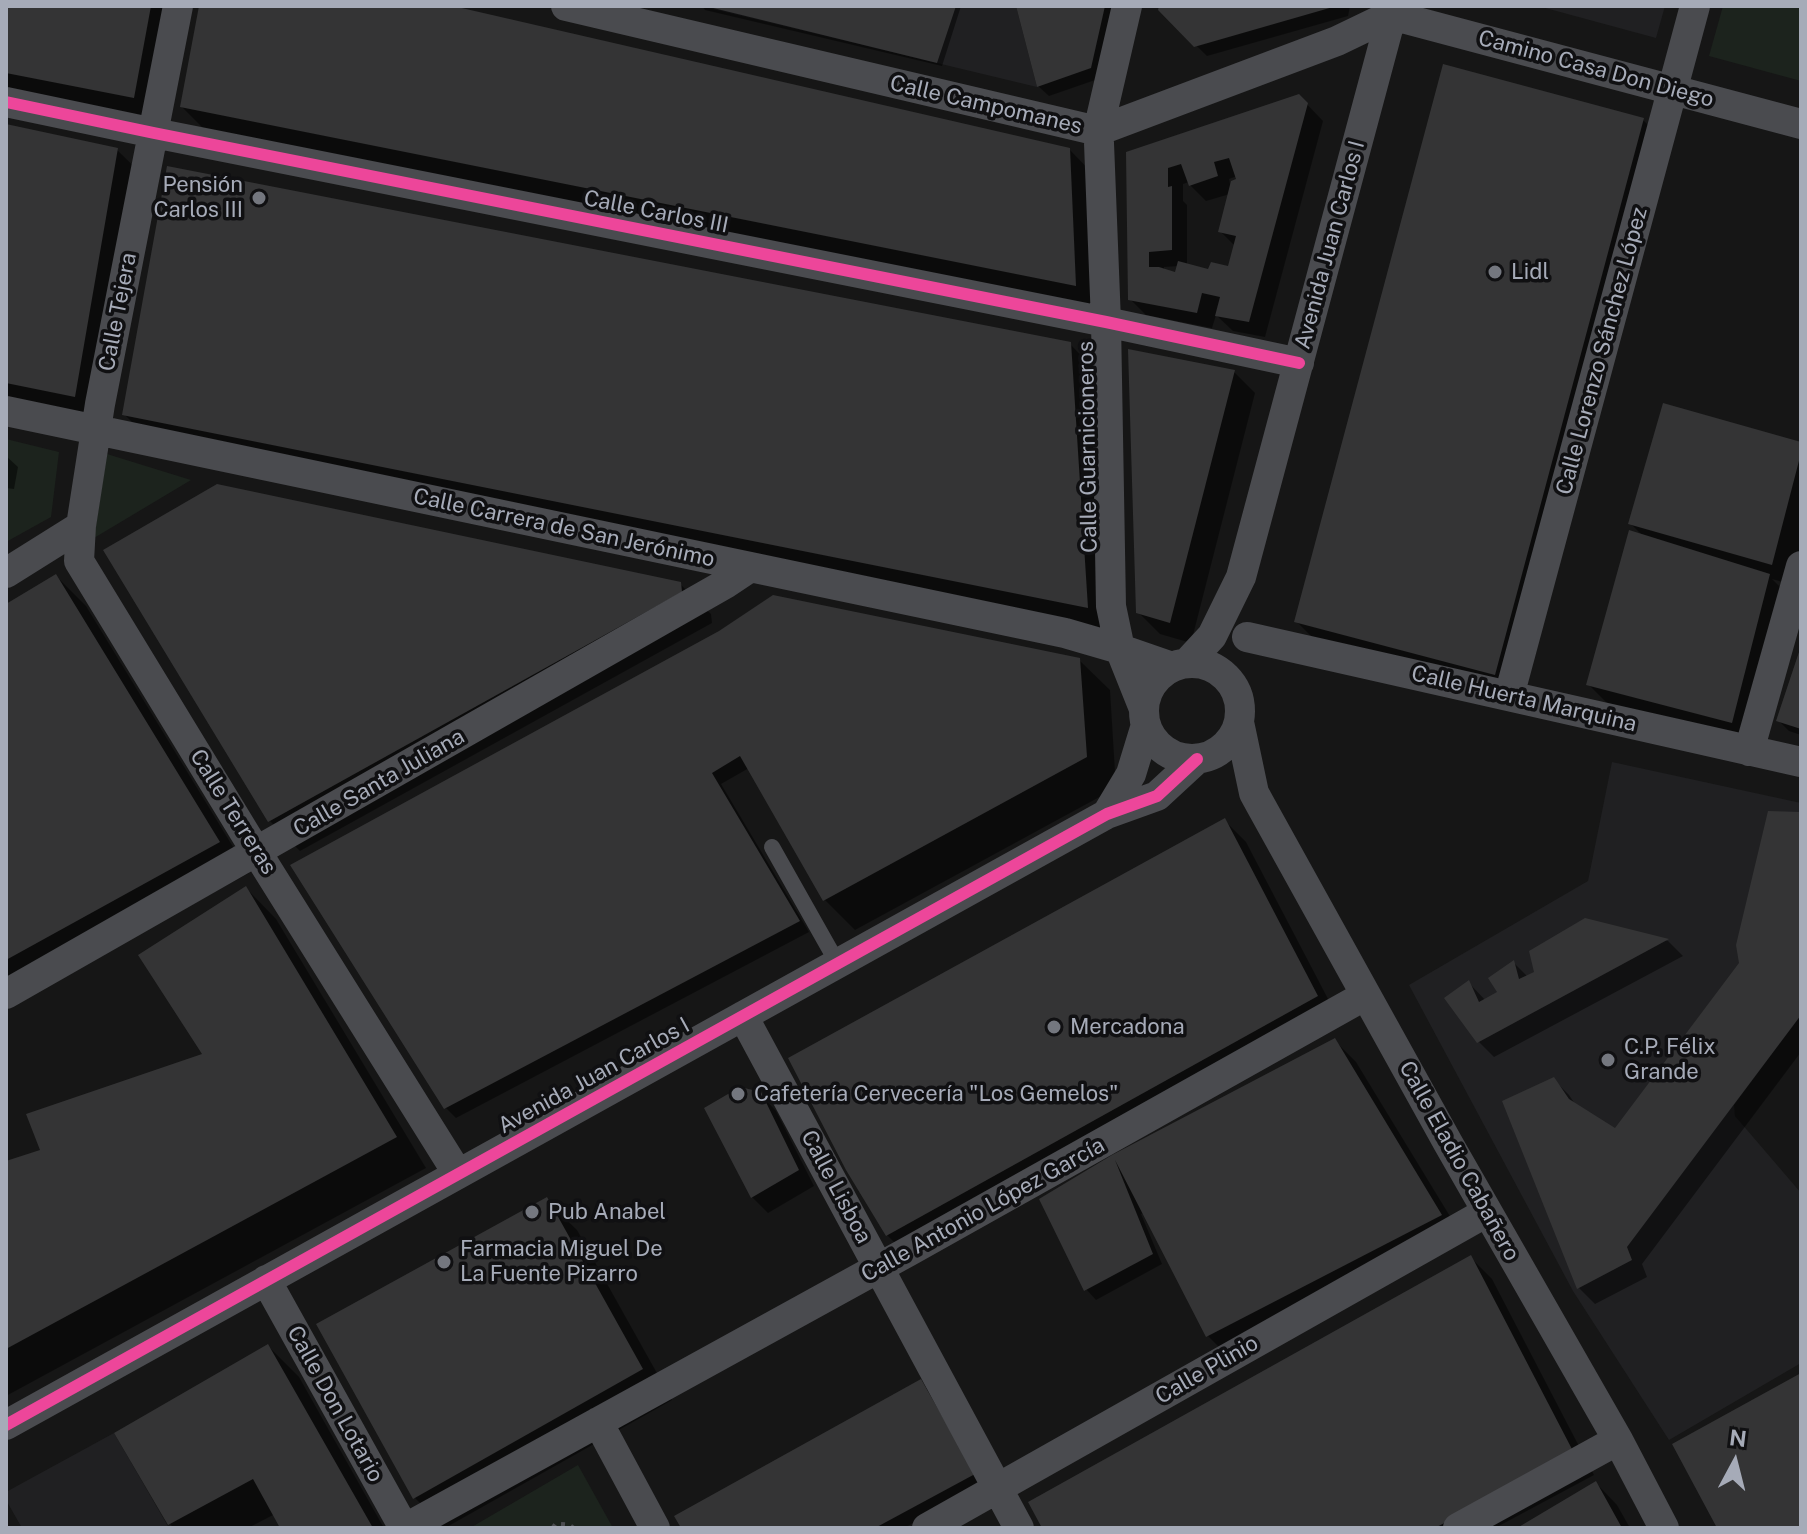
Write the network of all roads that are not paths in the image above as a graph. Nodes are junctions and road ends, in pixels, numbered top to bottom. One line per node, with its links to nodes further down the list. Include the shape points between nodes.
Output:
1 (178, 6): 10 (street, Calle Tejera)
2 (566, 6): 9 (street, Calle Campomanes)
3 (1127, 6): 9 (street, Calle Guarnicioneros)
4 (1695, 6): 6 (street, Calle Lorenzo Sánchez López)
5 (1393, 10): 6 (street, Camino Casa Don Diego); 9 (street, Calle Campomanes, via 1337,41); 12 (street, Avenida Juan Carlos I)
6 (1672, 90): 8 (street, Camino Casa Don Diego); 23 (street, Calle Lorenzo Sánchez López)
7 (6, 102): 10 (street, Calle Carlos III)
8 (1801, 124)
9 (1098, 131): 11 (street, Calle Guarnicioneros)
10 (154, 133): 11 (street, Calle Carlos III); 14 (street, Calle Tejera)
11 (1106, 322): 12 (street, Calle Carlos III); 21 (street, Calle Guarnicioneros, via 1111,606)
12 (1299, 363): 19 (street, Avenida Juan Carlos I)
13 (6, 411): 14 (street, Calle Carrera de San Jerónimo)
14 (97, 430): 15 (street, Calle Terreras); 17 (street, Calle Carrera de San Jerónimo)
15 (81, 526): 18 (street); 32 (street, Calle Terreras, via 79,561)
16 (1801, 566): 26 (street)
17 (749, 568): 21 (street, Calle Carrera de San Jerónimo); 32 (street, Calle Santa Juliana)
18 (6, 573)
19 (1241, 577): 20 (street, Avenida Juan Carlos I); 22 (street, Avenida Juan Carlos I, via 1212,636)
20 (1247, 637): 23 (street, Calle Huerta Marquina); 24 (street, Avenida Juan Carlos I)
21 (1120, 649): 22 (street, Calle Carrera de San Jerónimo); 25 (street)
22 (1179, 665): 24 (street, via 1217,670 1229,679); 25 (street, via 1152,684)
23 (1509, 696): 26 (street, Calle Huerta Marquina)
24 (1238, 707): 27 (street, via 1233,735); 29 (street, Calle Eladio Cabañero)
25 (1145, 717): 27 (street, via 1154,740 1166,751 1181,757); 30 (street, Avenida Juan Carlos I, via 1131,774)
26 (1749, 751): 28 (street, Calle Huerta Marquina)
27 (1205, 756): 29 (street, Calle Eladio Cabañero); 30 (street, Avenida Juan Carlos I, via 1157,796)
28 (1801, 762)
29 (1254, 793): 35 (street, Calle Eladio Cabañero)
30 (1107, 814): 33 (street, Avenida Juan Carlos I)
31 (772, 847): 33 (lane)
32 (257, 852): 34 (street, Calle Santa Juliana); 37 (street, Calle Terreras)
33 (838, 964): 36 (street, Avenida Juan Carlos I)
34 (6, 994)
35 (1366, 995): 38 (street, Calle Eladio Cabañero); 39 (street, Calle Antonio López García)
36 (743, 1016): 37 (street, Avenida Juan Carlos I); 39 (street, Calle Lisboa)
37 (458, 1174): 40 (street, Avenida Juan Carlos I)
38 (1487, 1212): 43 (street, Calle Eladio Cabañero); 44 (street, Calle Plinio)
39 (879, 1268): 41 (street, Calle Antonio López García); 44 (street, Calle Lisboa)
40 (266, 1280): 42 (street, Avenida Juan Carlos I); 45 (street, Calle Don Lotario)
41 (598, 1422): 45 (street, Calle Antonio López García); 46 (street)
42 (6, 1425)
43 (1618, 1440): 49 (street); 50 (street, Calle Eladio Cabañero)
44 (999, 1489): 47 (street, Calle Plinio); 48 (street, Calle Lisboa)
45 (405, 1528)
46 (655, 1528)
47 (927, 1528)
48 (1019, 1528)
49 (1458, 1528)
50 (1664, 1528)

